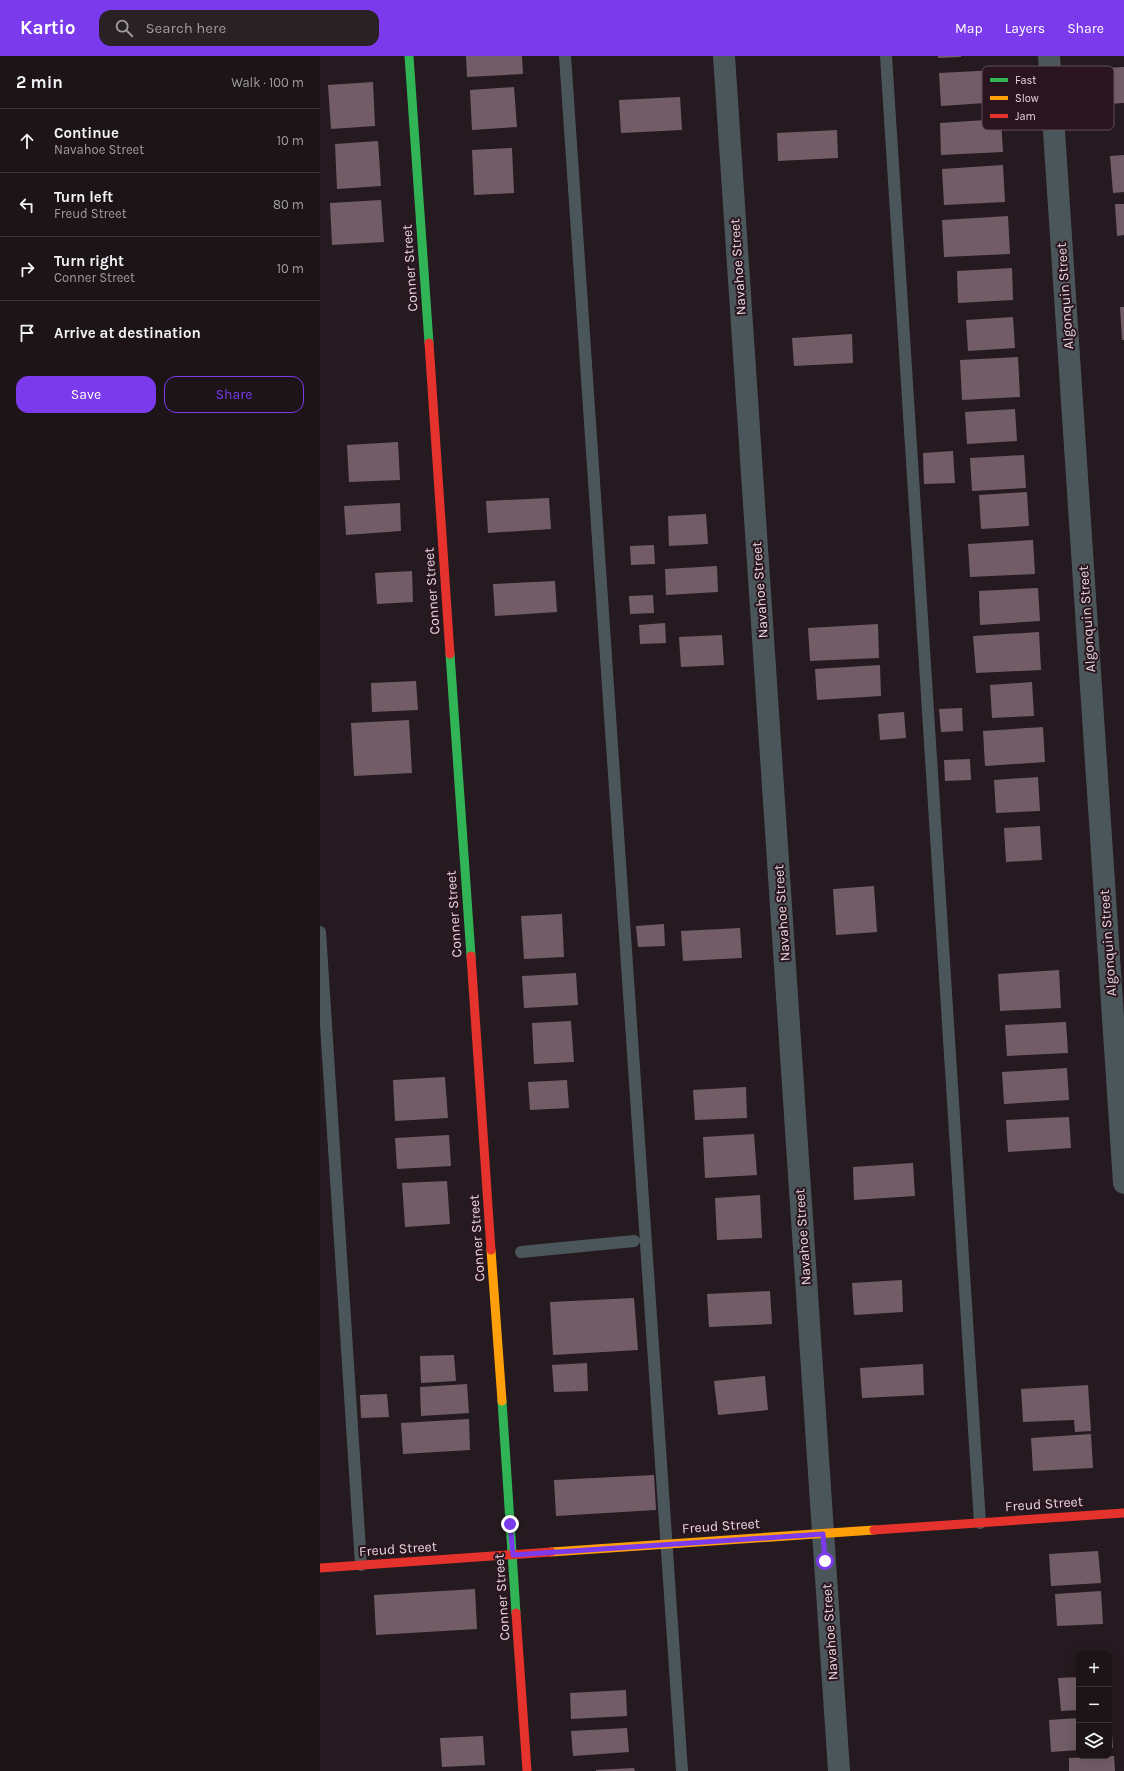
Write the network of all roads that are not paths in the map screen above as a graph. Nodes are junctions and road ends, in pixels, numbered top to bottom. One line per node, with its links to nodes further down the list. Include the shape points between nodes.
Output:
1 (409, 56): 16 (street, Conner Street)
2 (565, 56): 15 (lane)
3 (724, 56): 14 (street, Navahoe Street)
4 (886, 56): 13 (lane)
5 (1049, 56): 6 (street, Algonquin Street)
6 (1050, 66)
7 (1054, 130): 9 (street, Algonquin Street)
8 (320, 932): 17 (lane)
9 (1124, 1183)
10 (634, 1241): 11 (lane)
11 (521, 1252)
12 (1124, 1513): 13 (street, Freud Street)
13 (980, 1522): 14 (street, Freud Street)
14 (823, 1534): 15 (street, Freud Street); 21 (street, Navahoe Street)
15 (666, 1544): 16 (street, Freud Street); 20 (lane)
16 (513, 1555): 17 (street, Freud Street); 19 (street, Conner Street)
17 (361, 1565): 18 (street, Freud Street)
18 (320, 1568)
19 (527, 1771)
20 (682, 1771)
21 (839, 1771)

